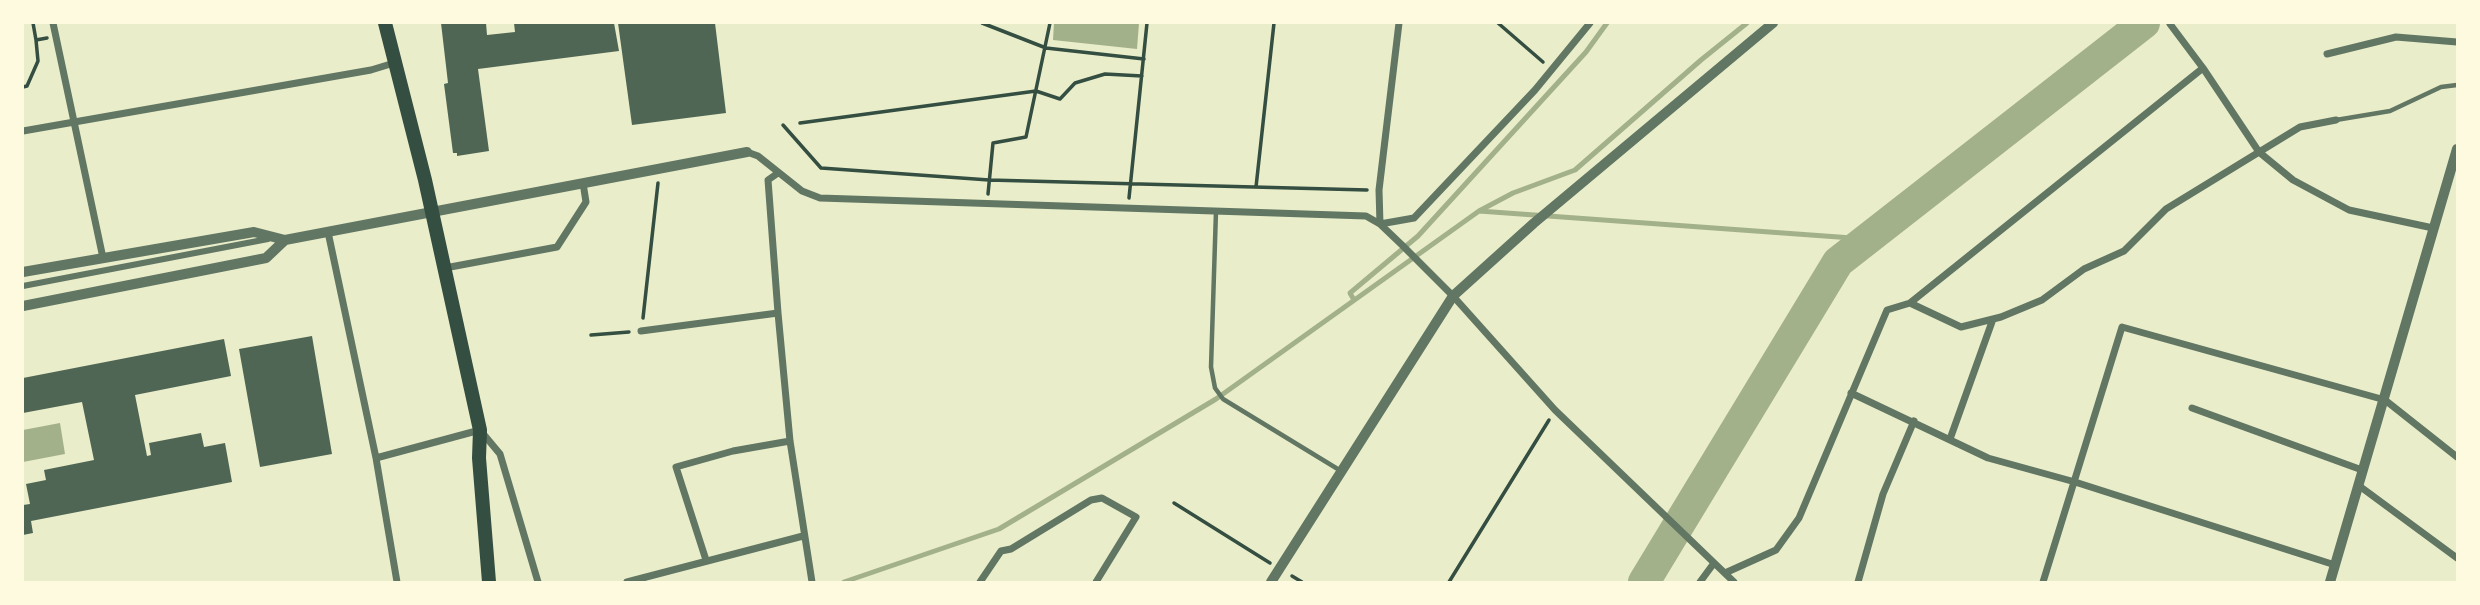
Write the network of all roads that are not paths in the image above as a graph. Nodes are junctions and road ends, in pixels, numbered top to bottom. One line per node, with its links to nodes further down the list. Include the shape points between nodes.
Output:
1 (53, 23): 13 (street)
2 (385, 23): 9 (main road)
3 (1399, 23): 22 (street, via 1379,190)
4 (1590, 23): 22 (street, via 1553,70 1414,218)
5 (1773, 23): 31 (street)
6 (2170, 24): 10 (street)
7 (2457, 42): 8 (street, via 2396,37)
8 (2327, 54)
9 (394, 63): 13 (street); 21 (main road)
10 (2203, 68): 17 (street); 32 (street)
11 (2457, 85): 12 (lane, via 2441,87 2389,111)
12 (2336, 120): 17 (street, via 2300,127)
13 (74, 122): 14 (street); 27 (street)
14 (23, 131)
15 (2457, 149): 23 (street)
16 (747, 152): 18 (street); 19 (street)
17 (2259, 152): 23 (street, via 2292,180 2349,210); 35 (street, via 2166,209 2124,251 2084,269 2042,300)
18 (778, 173): 20 (street, via 821,198); 34 (street, via 768,180)
19 (583, 183): 21 (street); 28 (street, via 586,202 557,247)
20 (1216, 210): 22 (street, via 1366,216); 47 (lane, via 1211,367 1215,388 1223,399)
21 (432, 212): 24 (street); 28 (main road)
22 (1381, 224): 31 (street)
23 (2433, 228): 38 (street)
24 (328, 232): 26 (street); 45 (street)
25 (268, 239): 30 (street)
26 (285, 240): 27 (street, via 254,232); 33 (street, via 266,258)
27 (103, 258): 29 (street)
28 (444, 268): 41 (main road)
29 (23, 272)
30 (23, 286)
31 (1453, 296): 47 (street); 53 (street, via 1555,410)
32 (1910, 303): 35 (street, via 1961,327); 37 (street, via 1887,310)
33 (23, 306)
34 (778, 313): 36 (street); 43 (street)
35 (1993, 319): 42 (street)
36 (641, 331)
37 (1851, 393): 40 (street); 55 (street, via 1799,518 1776,550)
38 (2385, 400): 44 (street); 46 (street); 48 (street, via 2122,327)
39 (2192, 408): 46 (street)
40 (1914, 421): 42 (street); 66 (street, via 1883,494)
41 (480, 430): 45 (street); 57 (main road); 58 (street, via 500,454)
42 (1950, 439): 48 (street, via 1988,458)
43 (790, 441): 50 (street); 52 (street, via 676,467)
44 (2457, 457)
45 (376, 458): 56 (street)
46 (2362, 470): 49 (street)
47 (1341, 471): 63 (street)
48 (2075, 482): 54 (street); 67 (street)
49 (2358, 485): 51 (street); 54 (street)
50 (803, 536): 52 (street); 60 (street)
51 (2457, 558)
52 (706, 561): 59 (street)
53 (1714, 562): 55 (street); 64 (street)
54 (2335, 565): 68 (street)
55 (1725, 573): 65 (street)
56 (397, 582)
57 (489, 582)
58 (538, 582)
59 (627, 582)
60 (812, 582)
61 (981, 582): 62 (street, via 1001,551 1102,498 1136,517)
62 (1096, 582)
63 (1271, 582)
64 (1700, 582)
65 (1734, 582)
66 (1858, 582)
67 (2043, 582)
68 (2330, 582)

